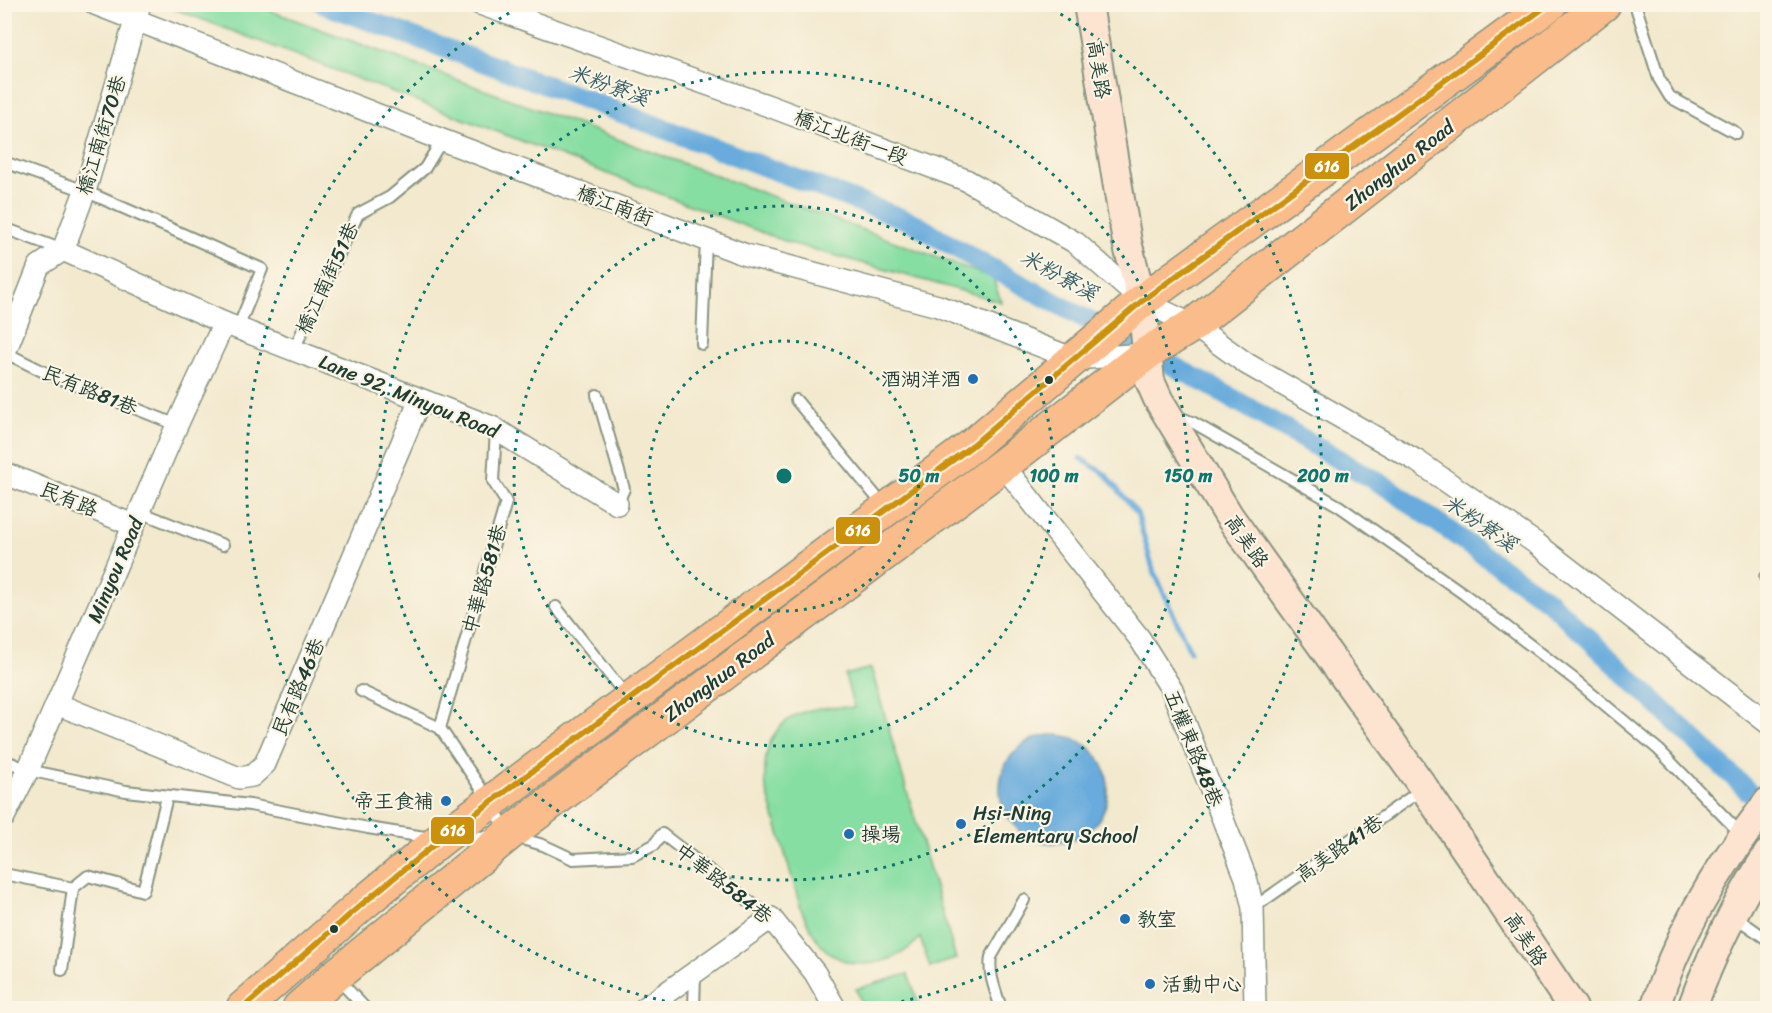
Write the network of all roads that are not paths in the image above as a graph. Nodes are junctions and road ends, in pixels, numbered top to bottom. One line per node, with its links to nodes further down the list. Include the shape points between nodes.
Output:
1 (95, 4): 7 (street, 橋江南街)
2 (480, 4): 8 (street, 橋江北街一段)
3 (1088, 4): 16 (street, 高美路, via 1127,242)
4 (1550, 4): 16 (main road, Zhonghua Road)
5 (1604, 4): 17 (main road, Zhonghua Road)
6 (1635, 4): 9 (lane, via 1659,79 1670,97)
7 (138, 12): 10 (street, 橋江南街); 12 (street, 橋江南街70巷)
8 (530, 13): 16 (street, 橋江北街一段, via 966,180 1076,243)
9 (1736, 133)
10 (442, 140): 14 (street, 橋江南街); 20 (lane, 橋江南街51巷, via 425,168 390,197 358,214)
11 (4, 162): 12 (lane)
12 (85, 190): 15 (street, 橋江南街70巷); 18 (lane, via 262,269)
13 (4, 228): 15 (lane)
14 (706, 239): 19 (lane); 22 (street, 橋江南街, via 746,255 938,306)
15 (63, 250): 18 (street, Lane 92, Minyou Road); 21 (street, via 39,266)
16 (1142, 303): 17 (street, 橋江北街一段); 22 (main road, Zhonghua Road); 23 (street, 高美路)
17 (1193, 325): 23 (main road, Zhonghua Road); 42 (street, 橋江北街一段, via 1247,364 1417,461 1537,544)
18 (231, 326): 20 (street, Lane 92, Minyou Road); 28 (street, Minyou Road)
19 (702, 344)
20 (294, 349): 25 (street, Lane 92, Minyou Road)
21 (5, 353): 28 (lane, 民有路81巷)
22 (1074, 358): 23 (street, 橋江南街); 33 (main road, Zhonghua Road, via 973,445)
23 (1148, 368): 27 (street, 高美路); 30 (main road, Zhonghua Road)
24 (597, 395): 32 (lane, via 624,489)
25 (420, 400): 29 (street, Lane 92, Minyou Road); 41 (street, 民有路46巷, via 265,764 252,776 239,778)
26 (796, 400): 33 (lane)
27 (1165, 412): 46 (street, 高美路, via 1229,516); 53 (lane, via 1194,423 1339,506 1464,594 1659,750)
28 (177, 425): 34 (street, Minyou Road)
29 (496, 430): 32 (street, Lane 92, Minyou Road); 43 (lane, 中華路581巷, via 493,481 506,502)
30 (1003, 465): 51 (main road, Zhonghua Road); 57 (street, 五權東路48巷, via 1140,639 1172,690 1246,878)
31 (4, 473): 34 (street, 民有路)
32 (616, 504)
33 (886, 509): 40 (main road, Zhonghua Road)
34 (137, 518): 35 (lane); 41 (street, Minyou Road)
35 (223, 544)
36 (1767, 574): 37 (lane)
37 (1767, 580)
38 (556, 607): 40 (lane)
39 (361, 691): 43 (lane)
40 (629, 699): 49 (main road, Zhonghua Road)
41 (57, 704): 45 (street, Minyou Road)
42 (1767, 723)
43 (440, 728): 49 (lane)
44 (4, 760): 45 (lane)
45 (28, 770): 47 (lane); 50 (street, Minyou Road)
46 (1424, 788): 57 (lane, 高美路41巷); 72 (street, 高美路)
47 (167, 796): 52 (lane, via 250,805); 55 (lane, via 142,891 88,876)
48 (1767, 802): 53 (street)
49 (491, 803): 51 (lane); 52 (main road, Zhonghua Road)
50 (4, 818)
51 (509, 834): 52 (lane, 中華路584巷); 59 (lane, 中華路584巷, via 573,859 632,856 654,845 662,834); 63 (main road, Zhonghua Road)
52 (441, 839): 64 (main road, Zhonghua Road)
53 (1758, 849): 58 (street); 73 (street, via 1698,905)
54 (4, 874): 55 (lane)
55 (73, 888): 61 (lane)
56 (1024, 900): 70 (lane, via 989,966)
57 (1253, 908): 71 (street, 五權東路48巷)
58 (1733, 915): 60 (lane); 74 (street)
59 (771, 918): 62 (street); 69 (street, 中華路584巷, via 815,974)
60 (1767, 940)
61 (62, 970)
62 (694, 973): 67 (street); 68 (lane)
63 (335, 976): 65 (main road, Zhonghua Road); 66 (lane)
64 (243, 1008)
65 (299, 1008)
66 (365, 1008)
67 (645, 1008)
68 (694, 1008)
69 (835, 1008)
70 (1001, 1008)
71 (1255, 1008)
72 (1573, 1008)
73 (1654, 1008)
74 (1692, 1008)

